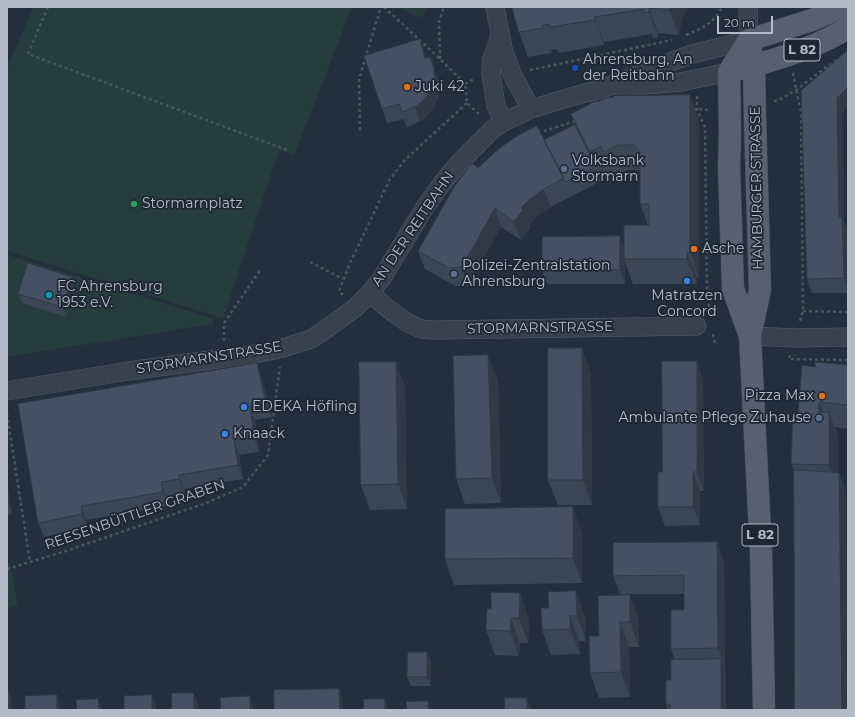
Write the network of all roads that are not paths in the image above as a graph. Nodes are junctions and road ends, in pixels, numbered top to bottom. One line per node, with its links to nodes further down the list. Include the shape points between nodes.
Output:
1 (495, 7): 5 (street)
2 (748, 7): 6 (street, HAMBURGER STRASSE)
3 (842, 7): 6 (main road, L 82, via 812,20)
4 (848, 28): 7 (main road, L 82, via 824,42)
5 (500, 36): 10 (street, via 502,49 512,74); 11 (street, via 492,59 491,74 496,106)
6 (749, 40): 7 (main road, HAMBURGER STRASSE / L 82); 8 (main road); 9 (street, AN DER REITBAHN, via 678,59)
7 (754, 66): 8 (main road, L 82); 14 (main road, HAMBURGER STRASSE / L 82, via 760,290)
8 (729, 72): 9 (street, AN DER REITBAHN, via 681,82); 14 (main road, HAMBURGER STRASSE / L 82, via 733,290)
9 (602, 89): 10 (street, AN DER REITBAHN)
10 (531, 109): 11 (street, AN DER REITBAHN)
11 (504, 122): 12 (street, AN DER REITBAHN, via 481,140 443,182)
12 (370, 293): 13 (street, STORMARNSTRASSE, via 391,311 422,329); 16 (street, STORMARNSTRASSE, via 355,308 311,339 283,348 128,371 41,393)
13 (704, 322)
14 (750, 336): 15 (street); 17 (main road, HAMBURGER STRASSE / L 82)
15 (848, 337)
16 (7, 391)
17 (764, 710)

